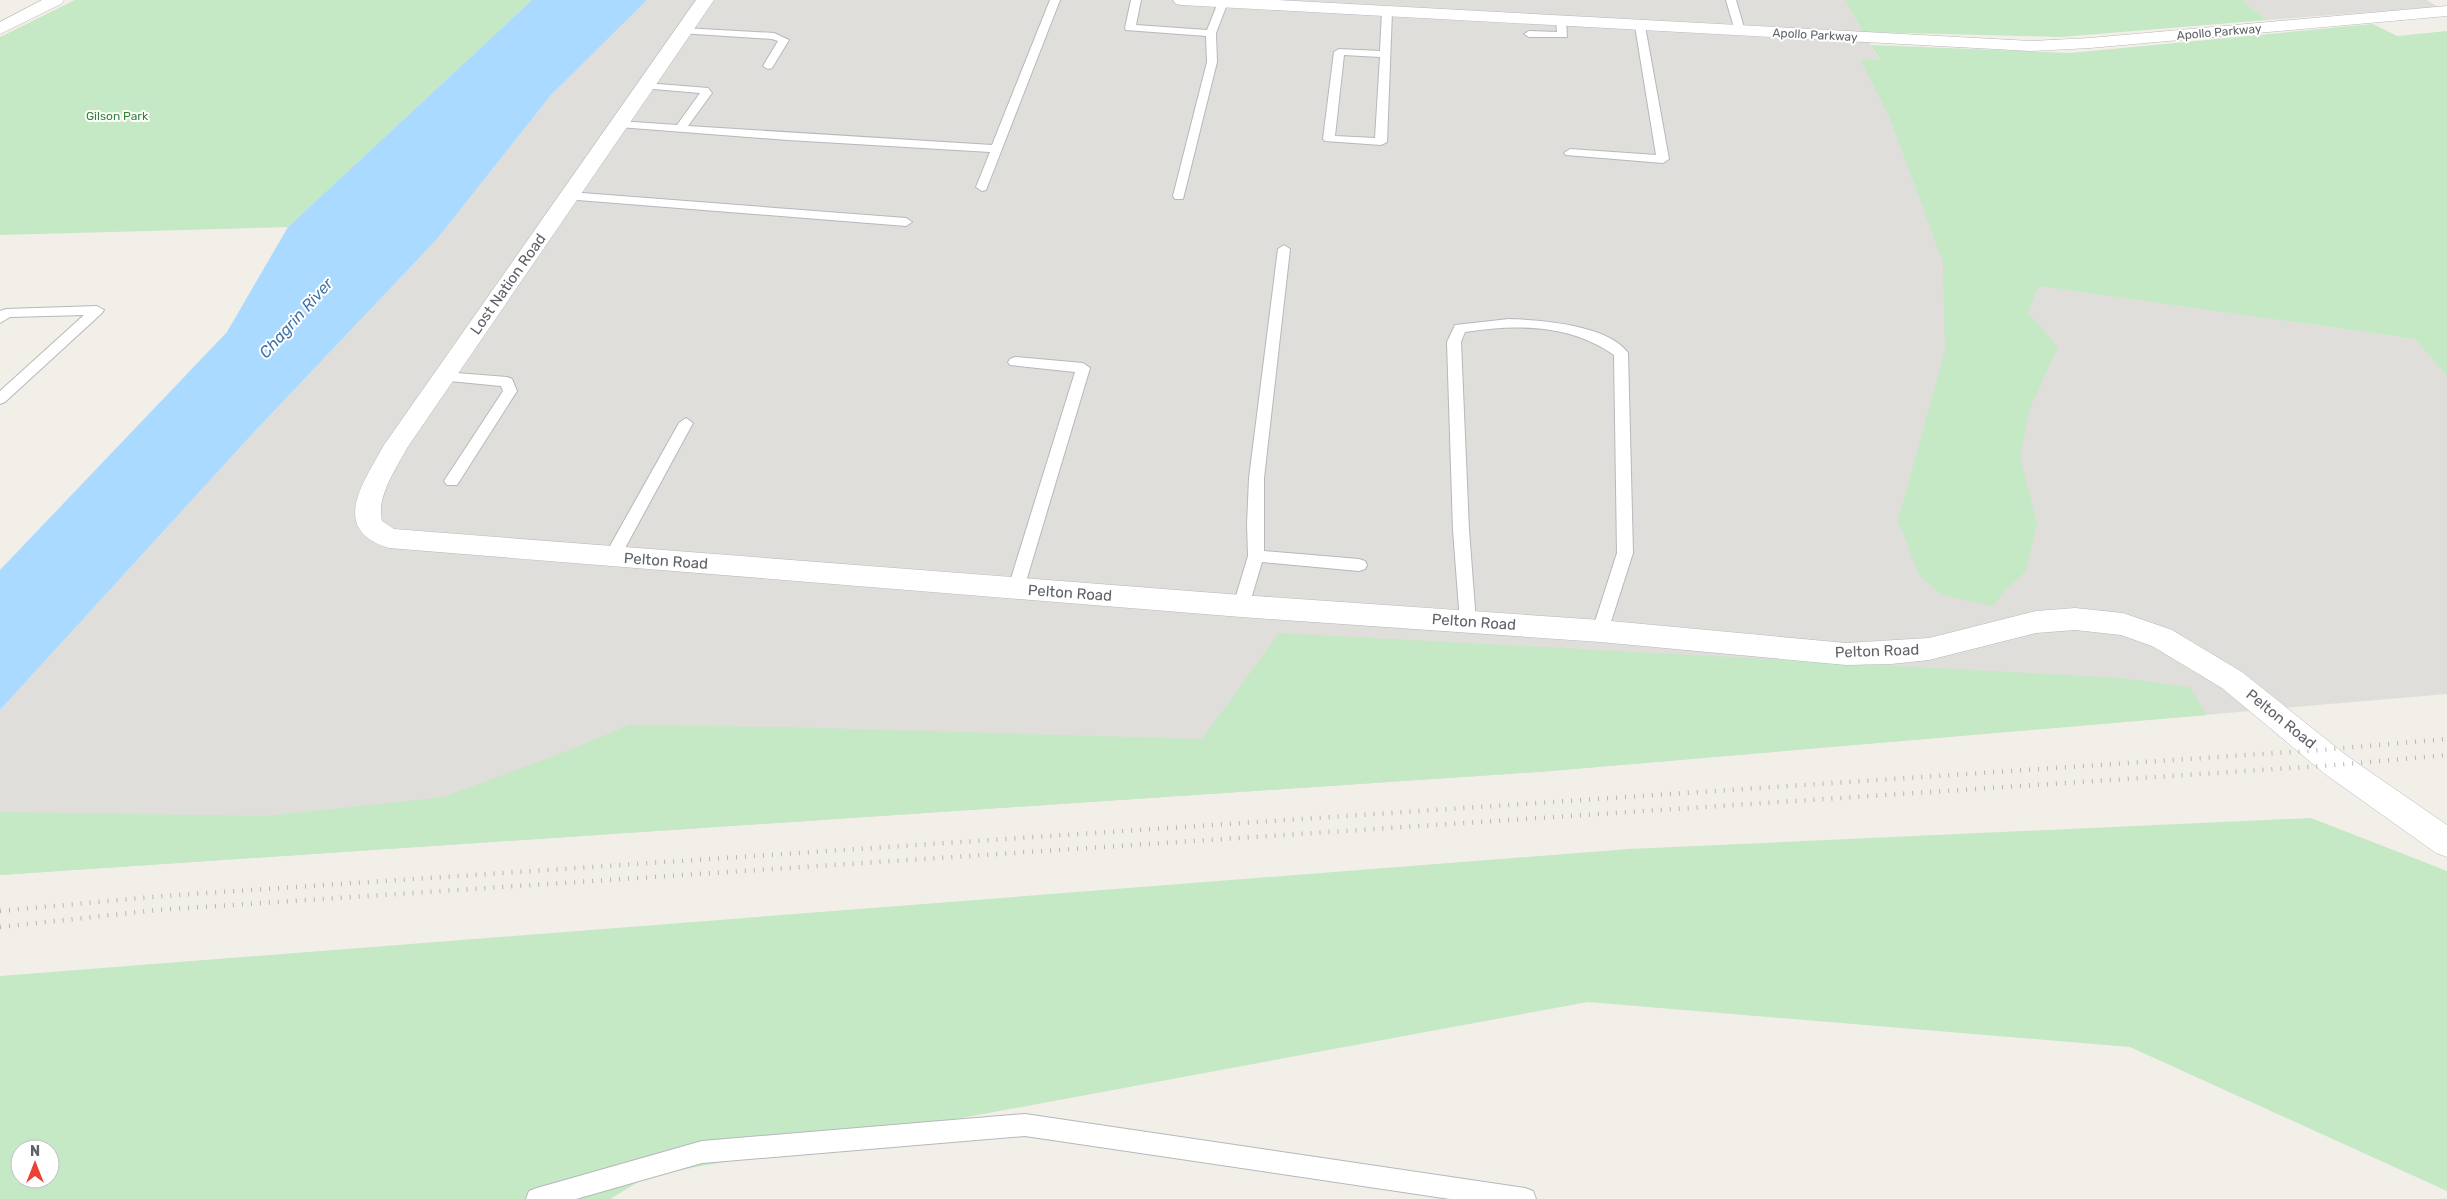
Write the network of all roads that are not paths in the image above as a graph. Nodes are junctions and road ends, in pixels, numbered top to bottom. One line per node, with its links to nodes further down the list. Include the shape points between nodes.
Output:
1 (55, 0): 12 (street)
2 (705, 0): 14 (street, Lost Nation Road)
3 (1055, 0): 23 (lane)
4 (1136, 0): 16 (lane, via 1130,28)
5 (1182, 0): 7 (street, Apollo Parkway)
6 (1731, 0): 15 (lane)
7 (1223, 2): 8 (street, Apollo Parkway); 16 (lane)
8 (1261, 2): 10 (street, Apollo Parkway)
9 (2447, 11): 15 (street, Apollo Parkway, via 2031,46)
10 (1388, 12): 11 (street, Apollo Parkway); 18 (lane)
11 (1561, 21): 13 (street, Apollo Parkway); 17 (lane, via 1563,35)
12 (4, 23)
13 (1640, 26): 15 (street, Apollo Parkway); 24 (lane, via 1663,159)
14 (684, 31): 19 (lane, via 774,36 784,40); 20 (street, Lost Nation Road)
15 (1740, 31)
16 (1211, 33): 27 (lane, via 1212,62)
17 (1529, 34)
18 (1386, 54): 18 (lane, via 1381,142 1329,139 1339,52)
19 (768, 66)
20 (646, 86): 21 (street, Lost Nation Road); 22 (lane, via 704,90 706,93)
21 (619, 124): 22 (lane); 26 (street, Lost Nation Road)
22 (680, 129): 23 (lane)
23 (997, 149): 25 (lane)
24 (1570, 152)
25 (982, 187)
26 (569, 196): 28 (lane); 32 (street, Lost Nation Road)
27 (1179, 196)
28 (906, 222)
29 (1284, 249): 37 (lane, via 1258,464 1253,525)
30 (0, 319): 33 (lane, via 6,314 97,310)
31 (1015, 362): 40 (lane, via 1083,368)
32 (444, 377): 35 (lane, via 507,382 510,391); 36 (street, Lost Nation Road, via 396,445 366,510 370,526 389,538)
33 (0, 399)
34 (686, 423): 38 (lane)
35 (452, 481)
36 (429, 542): 38 (street, Pelton Road)
37 (1256, 556): 39 (lane); 41 (lane)
38 (612, 557): 40 (street, Pelton Road)
39 (1359, 566)
40 (1016, 588): 41 (street, Pelton Road)
41 (1241, 606): 42 (street, Pelton Road)
42 (1468, 622): 43 (street, Pelton Road); 43 (lane, via 1454,342 1460,328 1499,322 1547,325 1592,335 1621,353 1625,554)
43 (1600, 631): 44 (street, Pelton Road, via 1846,654 1929,649 2036,622 2075,619 2123,624 2162,638 2232,680 2336,765)
44 (2447, 843)
45 (537, 1199): 46 (lane, via 702,1152 1025,1125)
46 (1525, 1199)

